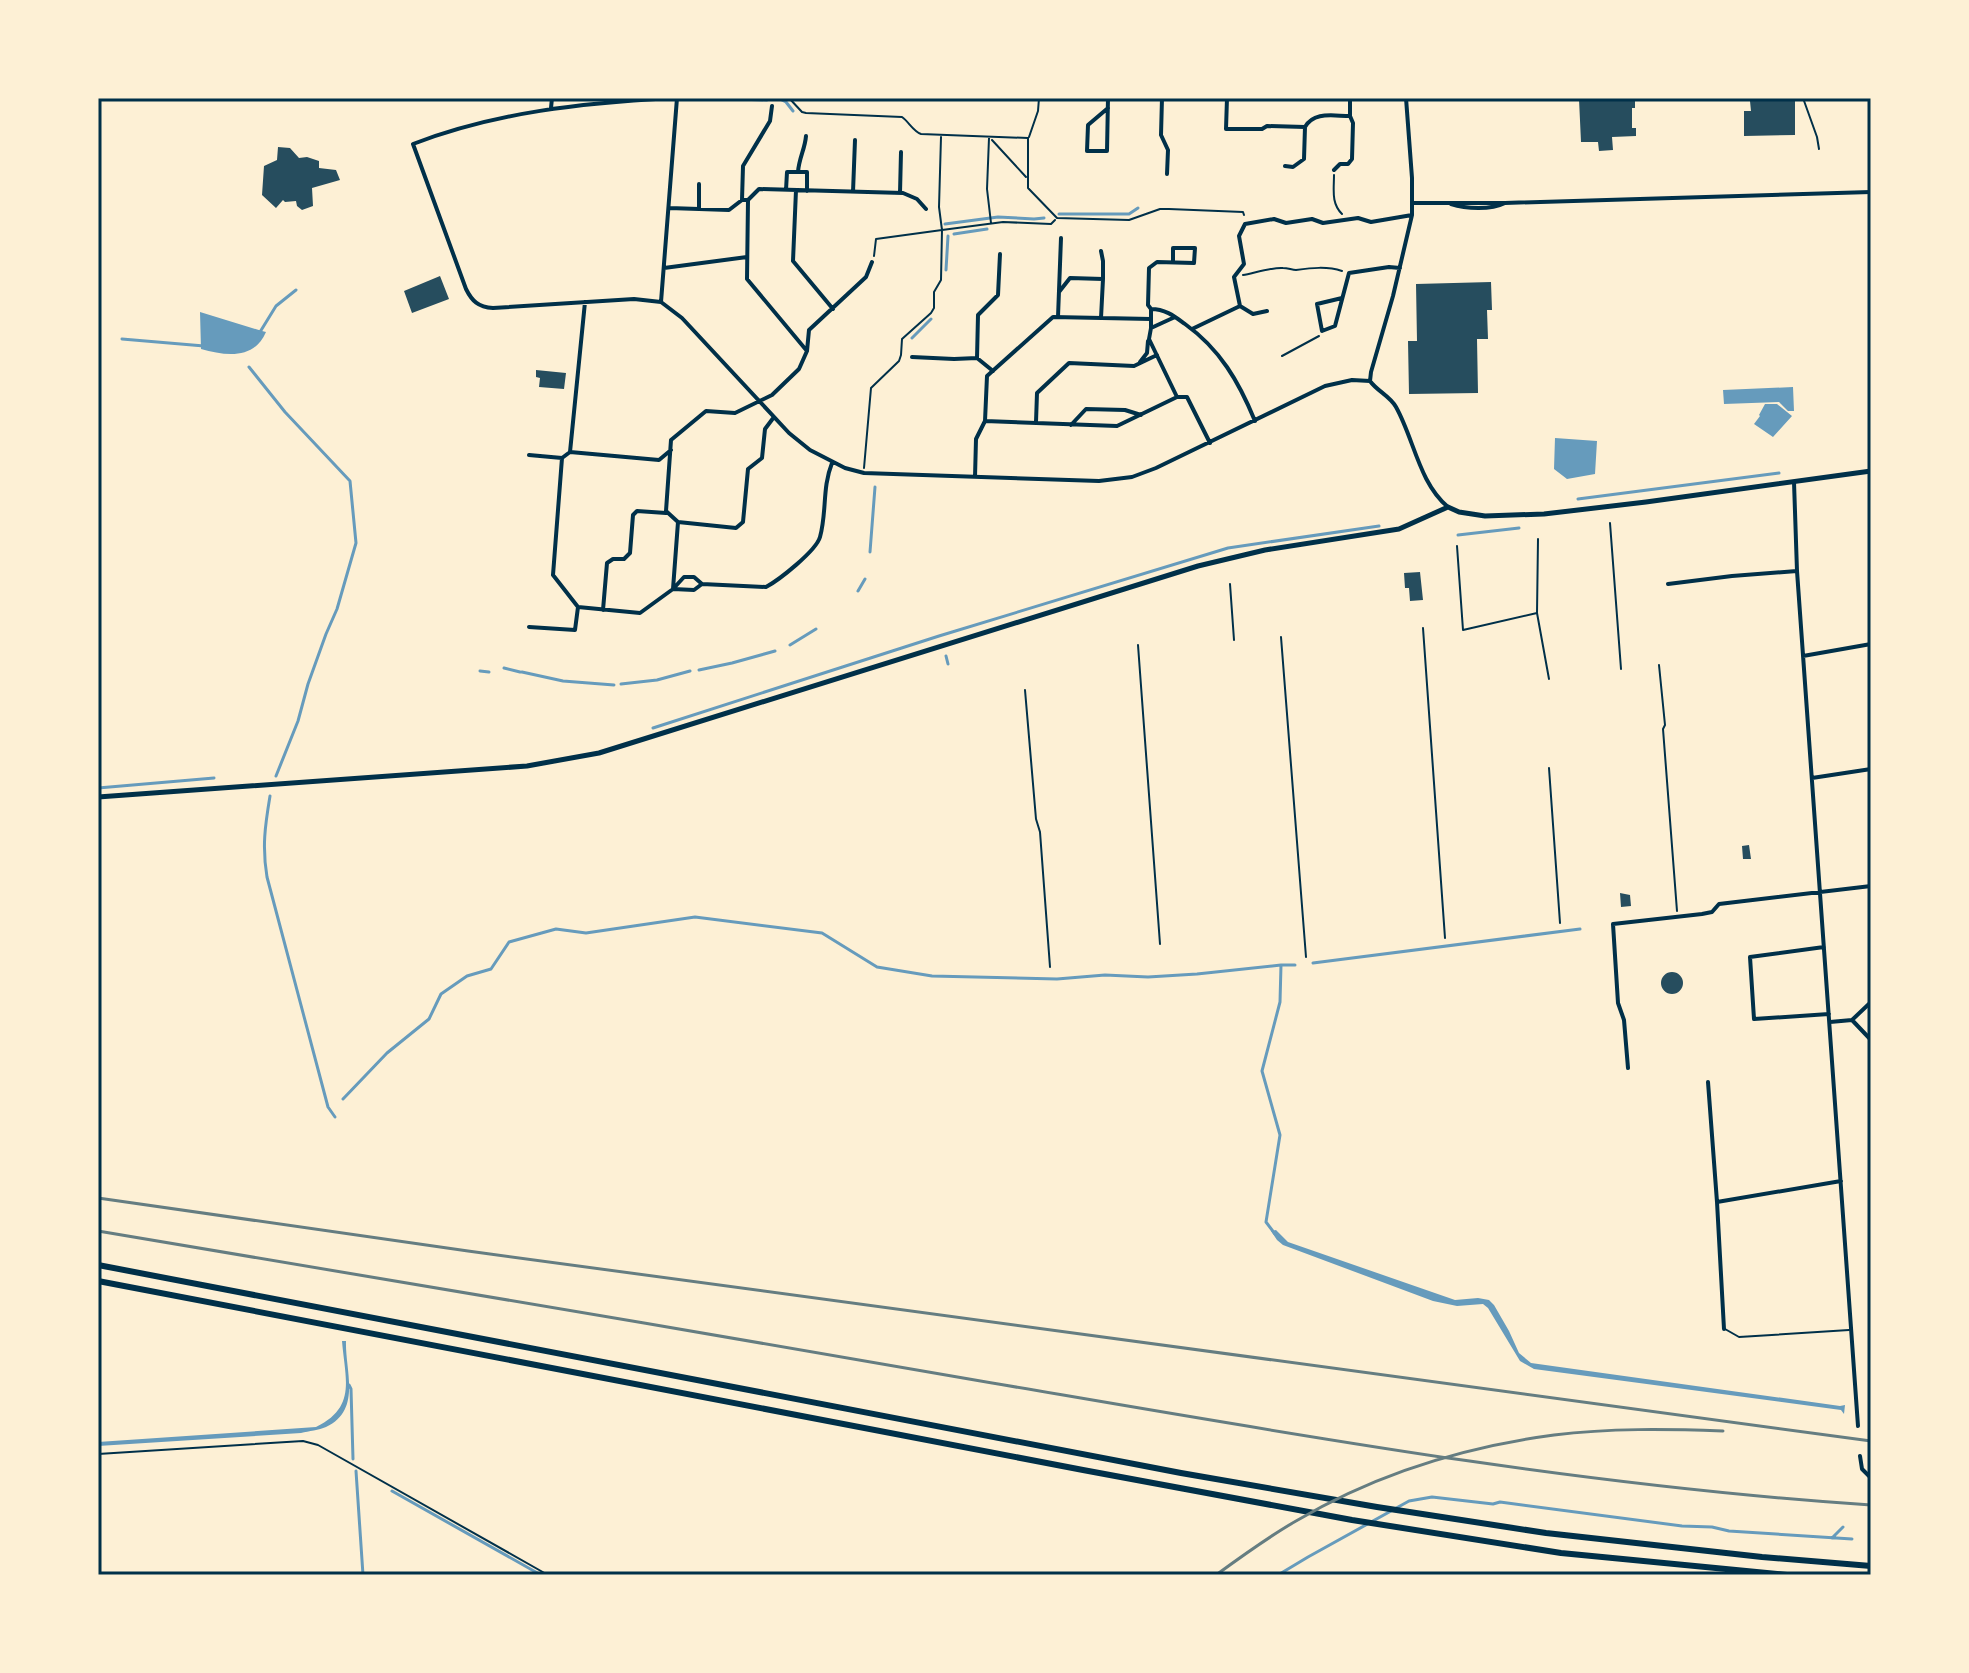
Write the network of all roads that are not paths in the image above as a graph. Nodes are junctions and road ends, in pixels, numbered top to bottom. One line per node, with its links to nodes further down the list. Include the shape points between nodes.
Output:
1 (552, 98): 9 (street)
2 (674, 98): 9 (street); 30 (street)
3 (1108, 98): 10 (street)
4 (1162, 98): 19 (street)
5 (1227, 98): 12 (street, via 1226,129)
6 (1350, 98): 11 (street)
7 (1406, 98): 29 (street)
8 (772, 106): 27 (street, via 770,121 743,166)
9 (551, 108): 47 (street, via 413,144 472,300 493,308)
10 (1108, 108): 10 (street, via 1107,151 1087,151 1088,125)
11 (1350, 116): 12 (street, via 1317,116); 17 (street, via 1352,159)
12 (1305, 127): 16 (street, via 1304,159)
13 (806, 136): 18 (street)
14 (855, 140): 24 (street)
15 (901, 152): 26 (street)
16 (1285, 166)
17 (1334, 170)
18 (798, 172): 21 (street, via 787,172); 23 (street, via 807,172)
19 (1167, 174)
20 (699, 184): 31 (street)
21 (786, 190): 22 (street); 28 (street, via 759,189)
22 (796, 190): 23 (street); 52 (street, via 793,261)
23 (807, 191): 24 (street)
24 (853, 192): 26 (street)
25 (1871, 192): 29 (street)
26 (900, 193): 32 (street)
27 (742, 200): 28 (street); 31 (street, via 729,210)
28 (748, 200): 37 (street)
29 (1413, 203): 33 (street)
30 (669, 208): 31 (street); 41 (street)
31 (699, 209)
32 (926, 209)
33 (1412, 215): 42 (street); 51 (street, via 1371,222 1274,219 1245,224 1239,236 1244,264 1234,277)
34 (1061, 238): 45 (street)
35 (1101, 251): 44 (street)
36 (1000, 254): 65 (street, via 998,295 978,315)
37 (747, 257): 38 (street); 43 (street)
38 (735, 259): 41 (street); 43 (street)
39 (872, 262): 52 (street, via 866,277)
40 (1173, 262): 40 (street, via 1173,248 1195,248 1194,263); 53 (street, via 1149,268)
41 (664, 268): 48 (street)
42 (1400, 268): 46 (street, via 1349,273); 68 (street)
43 (747, 272): 62 (street, via 747,279)
44 (1103, 279): 45 (street, via 1070,278); 57 (street)
45 (1059, 292): 55 (street)
46 (1342, 298): 50 (street); 50 (street, via 1335,326 1322,331)
47 (585, 302): 48 (street); 79 (street)
48 (661, 302): 70 (street)
49 (1306, 304): 50 (street)
50 (1317, 304)
51 (1240, 306): 54 (street, via 1253,314); 60 (street)
52 (833, 309): 62 (street, via 809,330)
53 (1151, 309): 56 (street); 58 (street)
54 (1267, 311)
55 (1058, 317): 57 (street); 67 (street)
56 (1175, 317): 59 (street); 60 (street)
57 (1101, 318): 58 (street)
58 (1151, 319): 59 (street)
59 (1151, 328): 61 (street)
60 (1192, 329): 74 (street, via 1228,366)
61 (1149, 339): 63 (street); 66 (street)
62 (807, 351): 70 (street, via 799,369)
63 (1157, 355): 66 (street); 69 (street)
64 (912, 357): 65 (street)
65 (977, 358): 67 (street)
66 (1138, 364): 75 (street, via 1069,363 1037,393)
67 (993, 371): 73 (street, via 987,376)
68 (1370, 381): 74 (street, via 1336,383); 86 (street, via 1395,406 1426,478)
69 (1177, 397): 71 (street); 77 (street, via 1187,397)
70 (759, 402): 72 (street); 78 (street, via 735,413 706,411 671,440)
71 (1141, 415): 76 (street, via 1117,426); 76 (street, via 1086,409)
72 (774, 417): 82 (street); 88 (street, via 765,429 762,458 748,469 743,522 736,528)
73 (985, 421): 75 (street); 84 (street, via 976,439)
74 (1255, 421): 77 (street)
75 (1036, 422): 76 (street)
76 (1071, 425)
77 (1210, 443): 84 (street, via 1114,480)
78 (671, 450): 79 (street, via 659,460); 87 (street)
79 (570, 452): 81 (street)
80 (529, 455): 81 (street)
81 (562, 458): 93 (street, via 553,575)
82 (832, 463): 84 (street, via 864,473); 90 (street, via 816,546 766,587)
83 (1871, 471): 85 (street)
84 (975, 477)
85 (1794, 481): 86 (street, via 1544,514 1485,516); 89 (street)
86 (1448, 507): 100 (street, via 1395,530 1198,566 599,753 527,766)
87 (668, 513): 88 (street); 94 (street, via 633,515 630,553 607,563)
88 (678, 522): 92 (street)
89 (1797, 571): 91 (street); 97 (street)
90 (702, 584): 92 (street, via 694,590); 92 (street, via 684,577)
91 (1668, 584)
92 (673, 589): 94 (street, via 640,613)
93 (578, 607): 94 (street); 95 (street, via 575,630)
94 (603, 610)
95 (529, 627)
96 (1871, 644): 97 (street)
97 (1803, 656): 99 (street)
98 (1871, 769): 99 (street)
99 (1812, 778): 102 (street)
100 (98, 797)
101 (1871, 886): 102 (street)
102 (1820, 891): 103 (street); 109 (street, via 1613,924)
103 (1824, 947): 105 (street); 105 (street, via 1750,957 1754,1019)
104 (1871, 1002): 106 (street)
105 (1829, 1014): 107 (street)
106 (1852, 1020): 107 (street); 108 (street)
107 (1830, 1022): 111 (street)
108 (1871, 1040)
109 (1628, 1068)
110 (1708, 1082): 112 (street)
111 (1841, 1181): 112 (street); 116 (street)
112 (1717, 1202): 115 (street)
113 (98, 1265): 120 (highway, via 1424,1515)
114 (98, 1281): 121 (highway, via 1352,1520 1561,1553)
115 (1724, 1329): 116 (lane, via 1739,1337)
116 (1851, 1330): 117 (street)
117 (1858, 1426)
118 (1860, 1456): 119 (street, via 1862,1469)
119 (1871, 1478)
120 (1871, 1566)
121 (1787, 1575)

